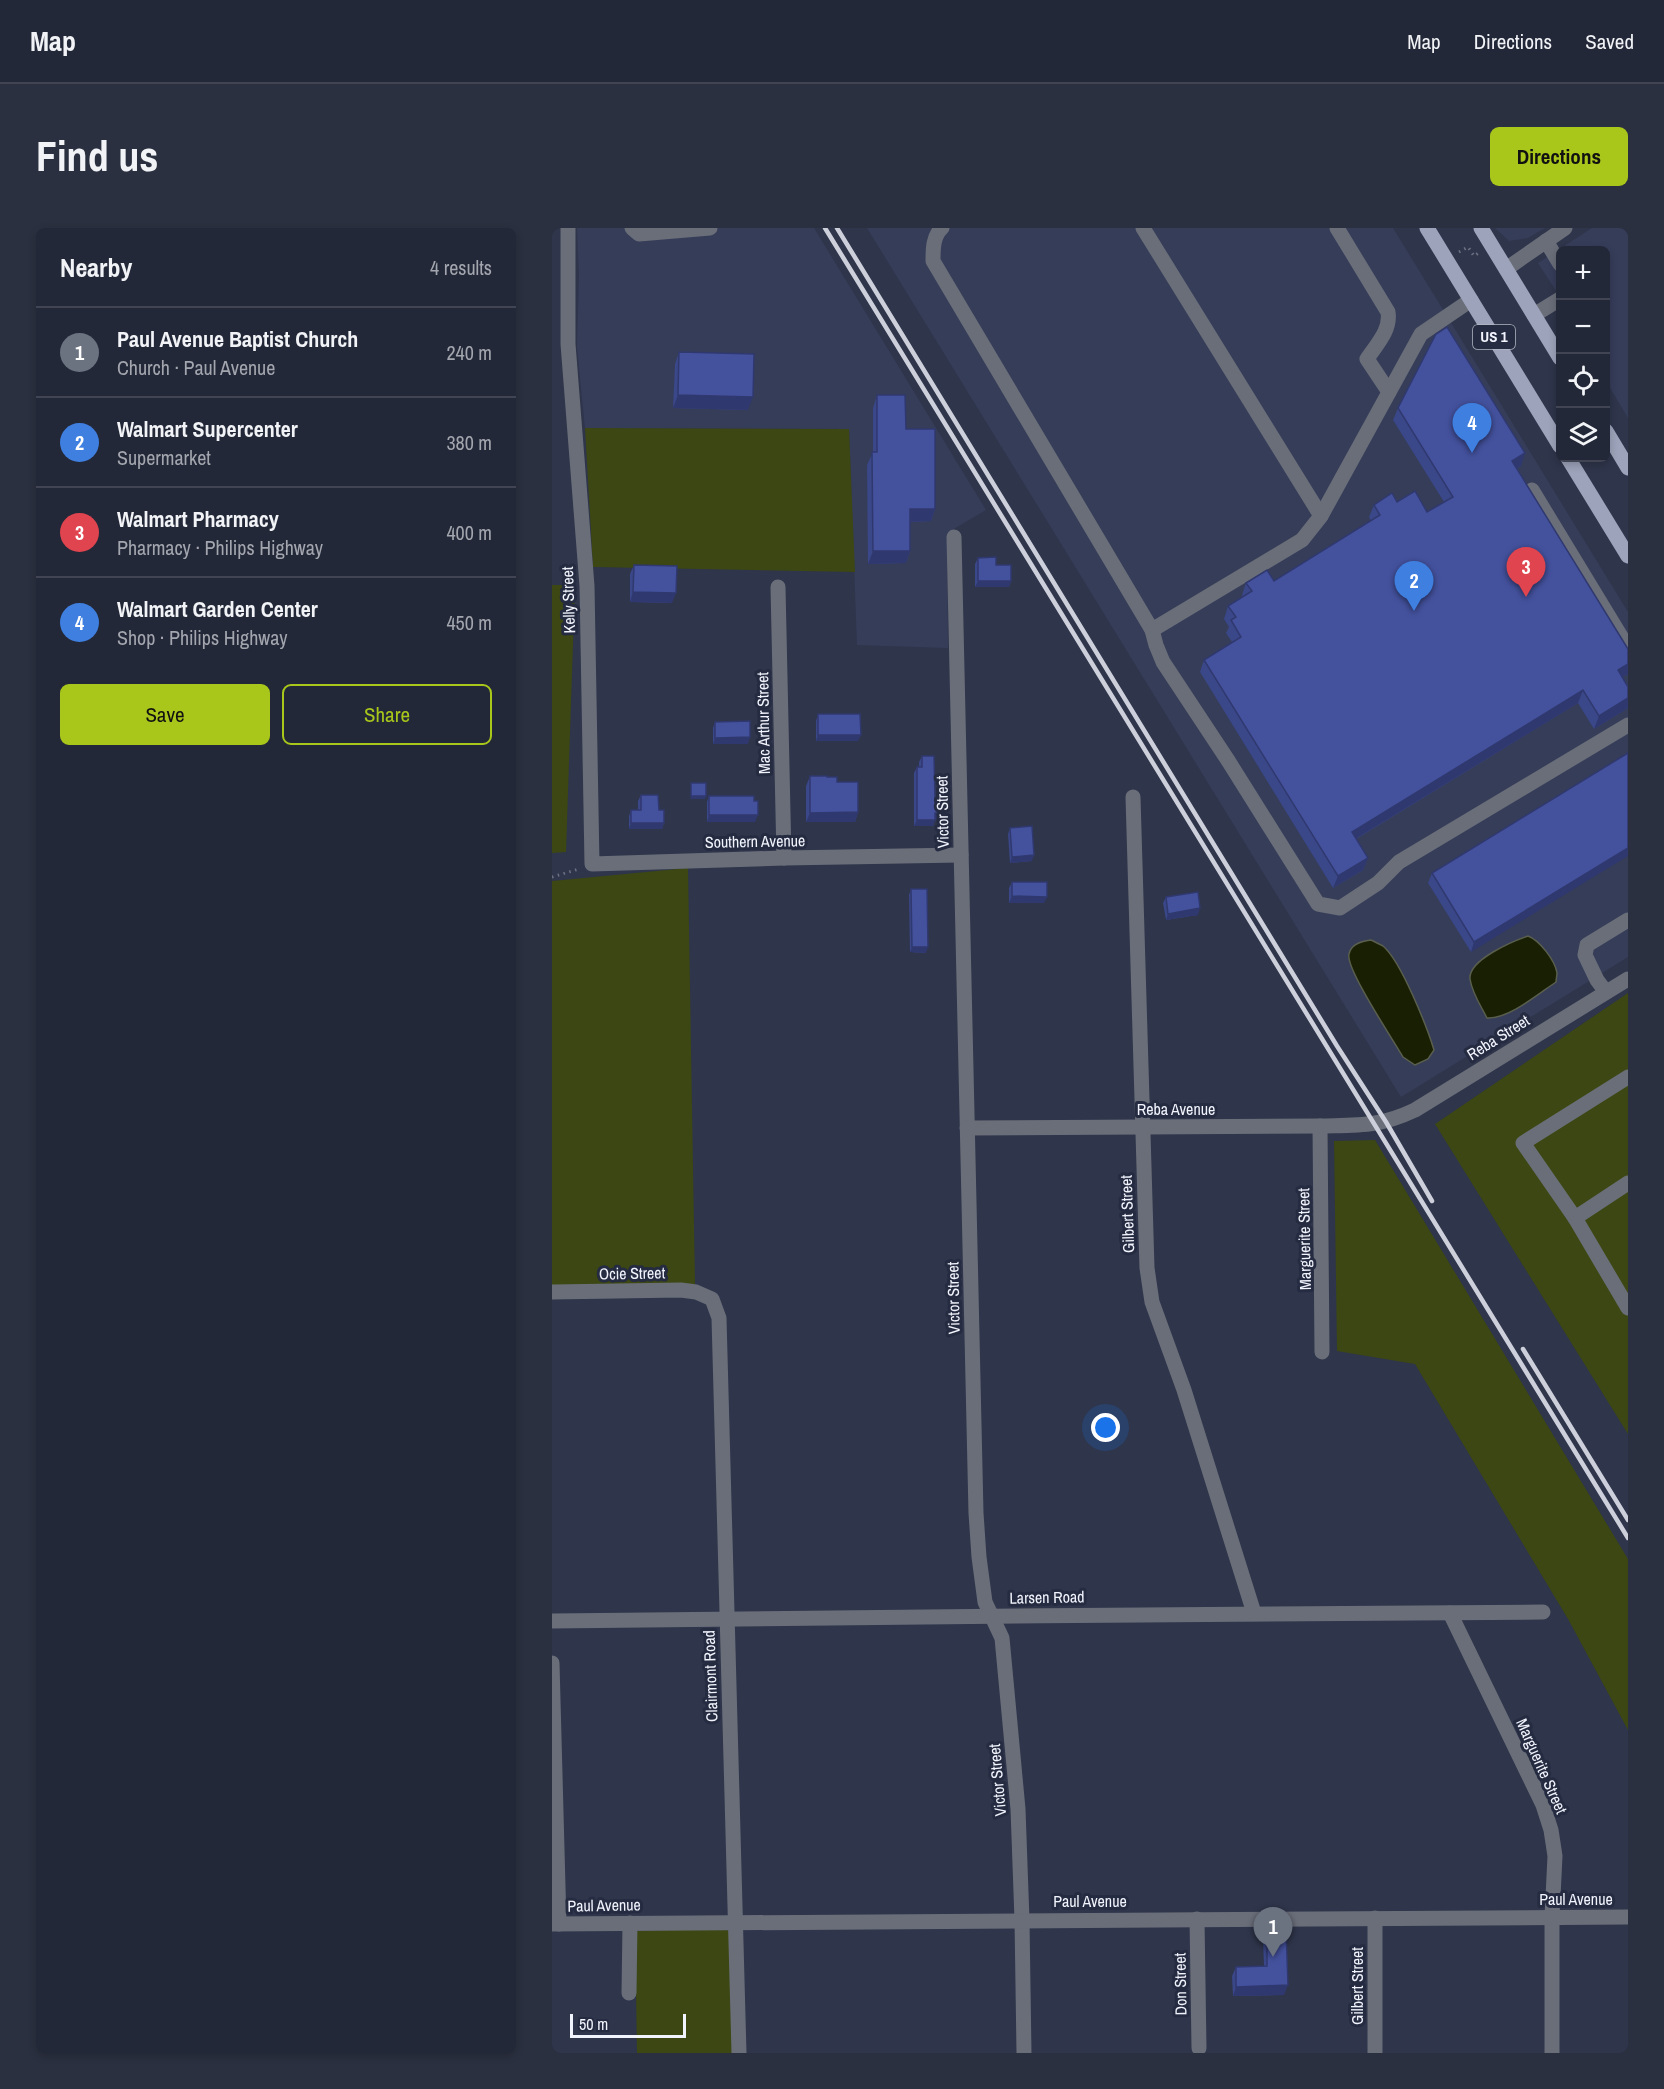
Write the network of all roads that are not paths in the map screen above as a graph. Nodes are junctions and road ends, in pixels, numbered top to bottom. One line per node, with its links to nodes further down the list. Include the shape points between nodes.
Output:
1 (568, 228): 33 (street, Kelly Street, via 568,344 586,586)
2 (632, 228): 3 (street, via 639,234)
3 (710, 228)
4 (942, 228): 27 (street, via 933,246 933,261)
5 (1143, 228): 23 (street)
6 (1337, 228): 17 (street, via 1389,312 1387,330 1367,359)
7 (1427, 228): 13 (main road, US 1)
8 (1481, 228): 12 (main road, US 1)
9 (1565, 228): 10 (street)
10 (1546, 241): 11 (street); 12 (street)
11 (1556, 257)
12 (1506, 269): 15 (main road, US 1)
13 (1471, 300): 17 (street, via 1421,334); 18 (main road, US 1)
14 (1558, 300): 15 (street)
15 (1534, 315): 16 (main road, US 1)
16 (1558, 354)
17 (1389, 392): 23 (street)
18 (1556, 439)
19 (1610, 439): 21 (main road)
20 (1570, 462): 25 (main road)
21 (1628, 468)
22 (1532, 490): 28 (street)
23 (1321, 516): 27 (street, via 1302,540)
24 (954, 537): 31 (street, Victor Street)
25 (1628, 556)
26 (778, 587): 32 (street, Mac Arthur Street)
27 (1152, 630): 29 (street, via 1163,662 1317,904 1340,908 1378,883 1399,862)
28 (1628, 648)
29 (1628, 725)
30 (1133, 797): 41 (street, Gilbert Street)
31 (961, 855): 32 (street, Southern Avenue); 40 (street, Victor Street)
32 (784, 858): 33 (street, Southern Avenue)
33 (592, 864)
34 (1628, 920): 36 (street, via 1587,945 1585,955)
35 (1628, 979): 36 (street, Reba Street)
36 (1606, 992): 38 (street, Reba Street, via 1416,1110)
37 (1628, 1077): 43 (street, via 1523,1143)
38 (1386, 1122): 39 (street, Reba Avenue)
39 (1320, 1126): 41 (street, Reba Avenue); 47 (street, Marguerite Street)
40 (967, 1128): 41 (street, Reba Avenue); 51 (street, Victor Street, via 976,1513 985,1602)
41 (1142, 1128): 49 (street, Gilbert Street, via 1147,1268 1152,1302)
42 (1628, 1183): 43 (street)
43 (1575, 1218): 46 (street)
44 (552, 1293): 45 (street, Ocie Street, via 681,1290)
45 (712, 1299): 52 (street, Clairmont Road, via 719,1318)
46 (1628, 1308)
47 (1322, 1352)
48 (1543, 1612): 50 (street, Larsen Road)
49 (1254, 1613): 50 (street, Larsen Road); 51 (street, Larsen Road)
50 (1450, 1613): 55 (street, Marguerite Street, via 1543,1805 1555,1856)
51 (991, 1617): 52 (street, Larsen Road); 59 (street, Victor Street, via 1002,1638 1018,1809)
52 (727, 1619): 53 (street, Larsen Road); 60 (street, Clairmont Road)
53 (552, 1621)
54 (552, 1663): 62 (street)
55 (1552, 1917): 56 (street, Paul Avenue); 57 (street, Paul Avenue); 68 (street, Marguerite Street)
56 (1628, 1917)
57 (1375, 1918): 58 (street, Paul Avenue); 67 (street, Gilbert Street)
58 (1197, 1919): 59 (street, Paul Avenue); 64 (street, Don Street)
59 (1022, 1920): 60 (street, Paul Avenue); 66 (street, Victor Street)
60 (735, 1922): 61 (street, Paul Avenue); 65 (street, Clairmont Road)
61 (630, 1923): 62 (street, Paul Avenue); 63 (street)
62 (556, 1924)
63 (629, 1993)
64 (1199, 2048)
65 (740, 2053)
66 (1024, 2053)
67 (1375, 2053)
68 (1552, 2053)

